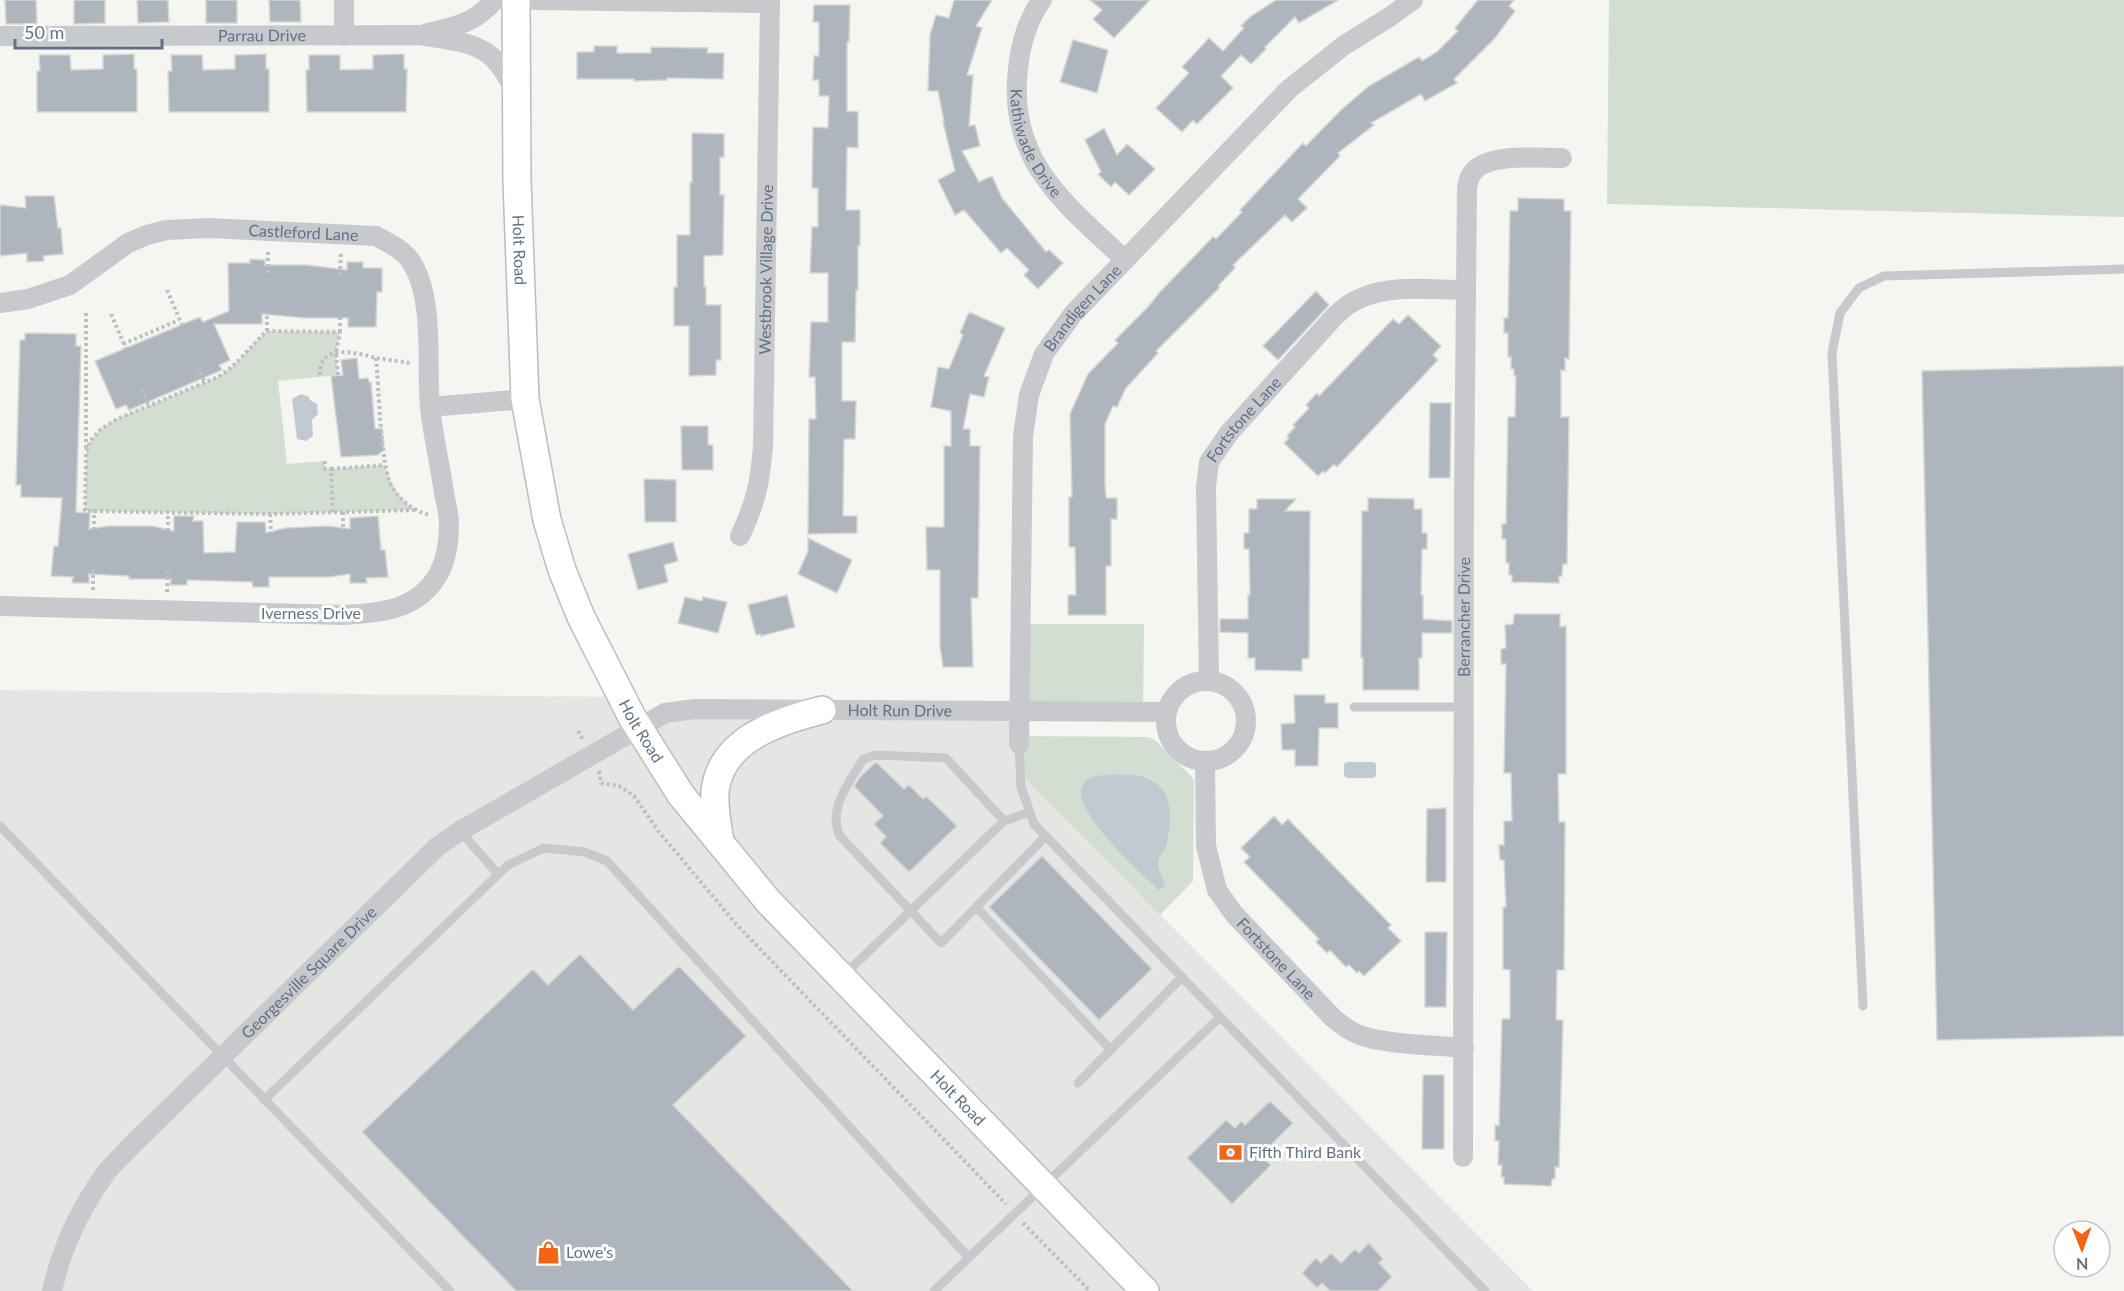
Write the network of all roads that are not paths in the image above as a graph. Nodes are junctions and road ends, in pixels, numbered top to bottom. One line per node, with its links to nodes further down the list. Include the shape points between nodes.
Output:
1 (344, 0): 10 (street)
2 (495, 0): 8 (street, Parrau Drive, via 483,14 470,21)
3 (516, 0): 11 (main road, Holt Road)
4 (534, 0): 7 (street)
5 (1042, 0): 13 (street, Kathiwade Drive, via 1020,50 1016,81 1022,131 1048,184)
6 (1413, 0): 13 (street, Brandigen Lane, via 1343,46 1289,89)
7 (770, 1): 19 (street, Westbrook Village Drive, via 763,446 761,478)
8 (418, 35): 10 (street, Parrau Drive); 11 (street, Parrau Drive, via 471,45 488,53)
9 (0, 36): 10 (street, Parrau Drive)
10 (344, 36)
11 (515, 91): 17 (main road, Holt Road)
12 (1562, 158): 15 (street, Berrancher Drive, via 1501,159 1474,171 1467,188)
13 (1125, 260): 25 (street, Brandigen Lane, via 1073,314 1044,354 1029,395 1023,436)
14 (2124, 269): 41 (lane, via 1884,276 1859,288 1840,313 1832,353)
15 (1465, 290): 21 (street, Fortstone Lane, via 1378,292 1346,306 1229,434 1209,462); 23 (street, Berrancher Drive)
16 (0, 303): 18 (street, Castleford Lane, via 28,299 70,285 128,243 166,230 209,228 376,236 399,249 412,263 420,284 425,306)
17 (525, 399): 18 (street); 27 (main road, Holt Road, via 547,520 562,570)
18 (430, 407): 20 (street, Iverness Drive, via 449,522 448,548 439,573 411,603 380,613 332,615)
19 (740, 536)
20 (0, 606)
21 (1209, 681): 26 (street, via 1194,682 1181,689); 29 (street, via 1237,694 1247,723 1234,751 1221,760)
22 (1354, 707): 23 (lane)
23 (1464, 707): 43 (street, Berrancher Drive)
24 (822, 710): 25 (street, Holt Run Drive); 27 (street, Holt Run Drive, via 695,709 665,713); 35 (main road, via 763,730 729,756 716,790)
25 (1020, 711): 26 (street, Holt Run Drive); 28 (street, Brandigen Lane)
26 (1166, 712): 29 (street, via 1166,730 1174,746 1188,758)
27 (639, 727): 33 (street, Georgesville Square Drive); 35 (main road, Holt Road, via 681,795)
28 (1019, 744): 30 (lane, via 1021,787)
29 (1205, 762): 43 (street, Fortstone Lane, via 1206,846 1217,890 1234,914 1349,1030 1389,1041)
30 (1030, 812): 31 (lane); 34 (lane, via 1034,824)
31 (1004, 821): 38 (lane); 38 (lane, via 946,758 876,755 862,759 839,800 834,825)
32 (0, 826): 45 (lane)
33 (460, 831): 36 (lane); 45 (street, Georgesville Square Drive, via 437,847)
34 (1046, 836): 37 (lane); 40 (lane)
35 (720, 843): 39 (main road, Holt Road, via 768,901)
36 (498, 874): 47 (lane); 50 (lane, via 544,848 585,852 607,861)
37 (976, 907): 38 (lane, via 941,943); 44 (lane)
38 (911, 911): 39 (lane)
39 (842, 977): 49 (main road, Holt Road)
40 (1182, 977): 42 (lane); 44 (lane)
41 (1863, 1006)
42 (1220, 1017): 49 (lane); 55 (lane)
43 (1464, 1047): 48 (street, Berrancher Drive)
44 (1111, 1050): 46 (lane)
45 (222, 1057): 47 (lane); 51 (street, Georgesville Square Drive, via 104,1175 66,1243)
46 (1078, 1083)
47 (264, 1100): 52 (lane)
48 (1463, 1157)
49 (1043, 1186): 50 (lane); 54 (main road, Holt Road)
50 (969, 1258): 53 (lane)
51 (52, 1291)
52 (450, 1291)
53 (934, 1291)
54 (1145, 1291)
55 (1485, 1291)

